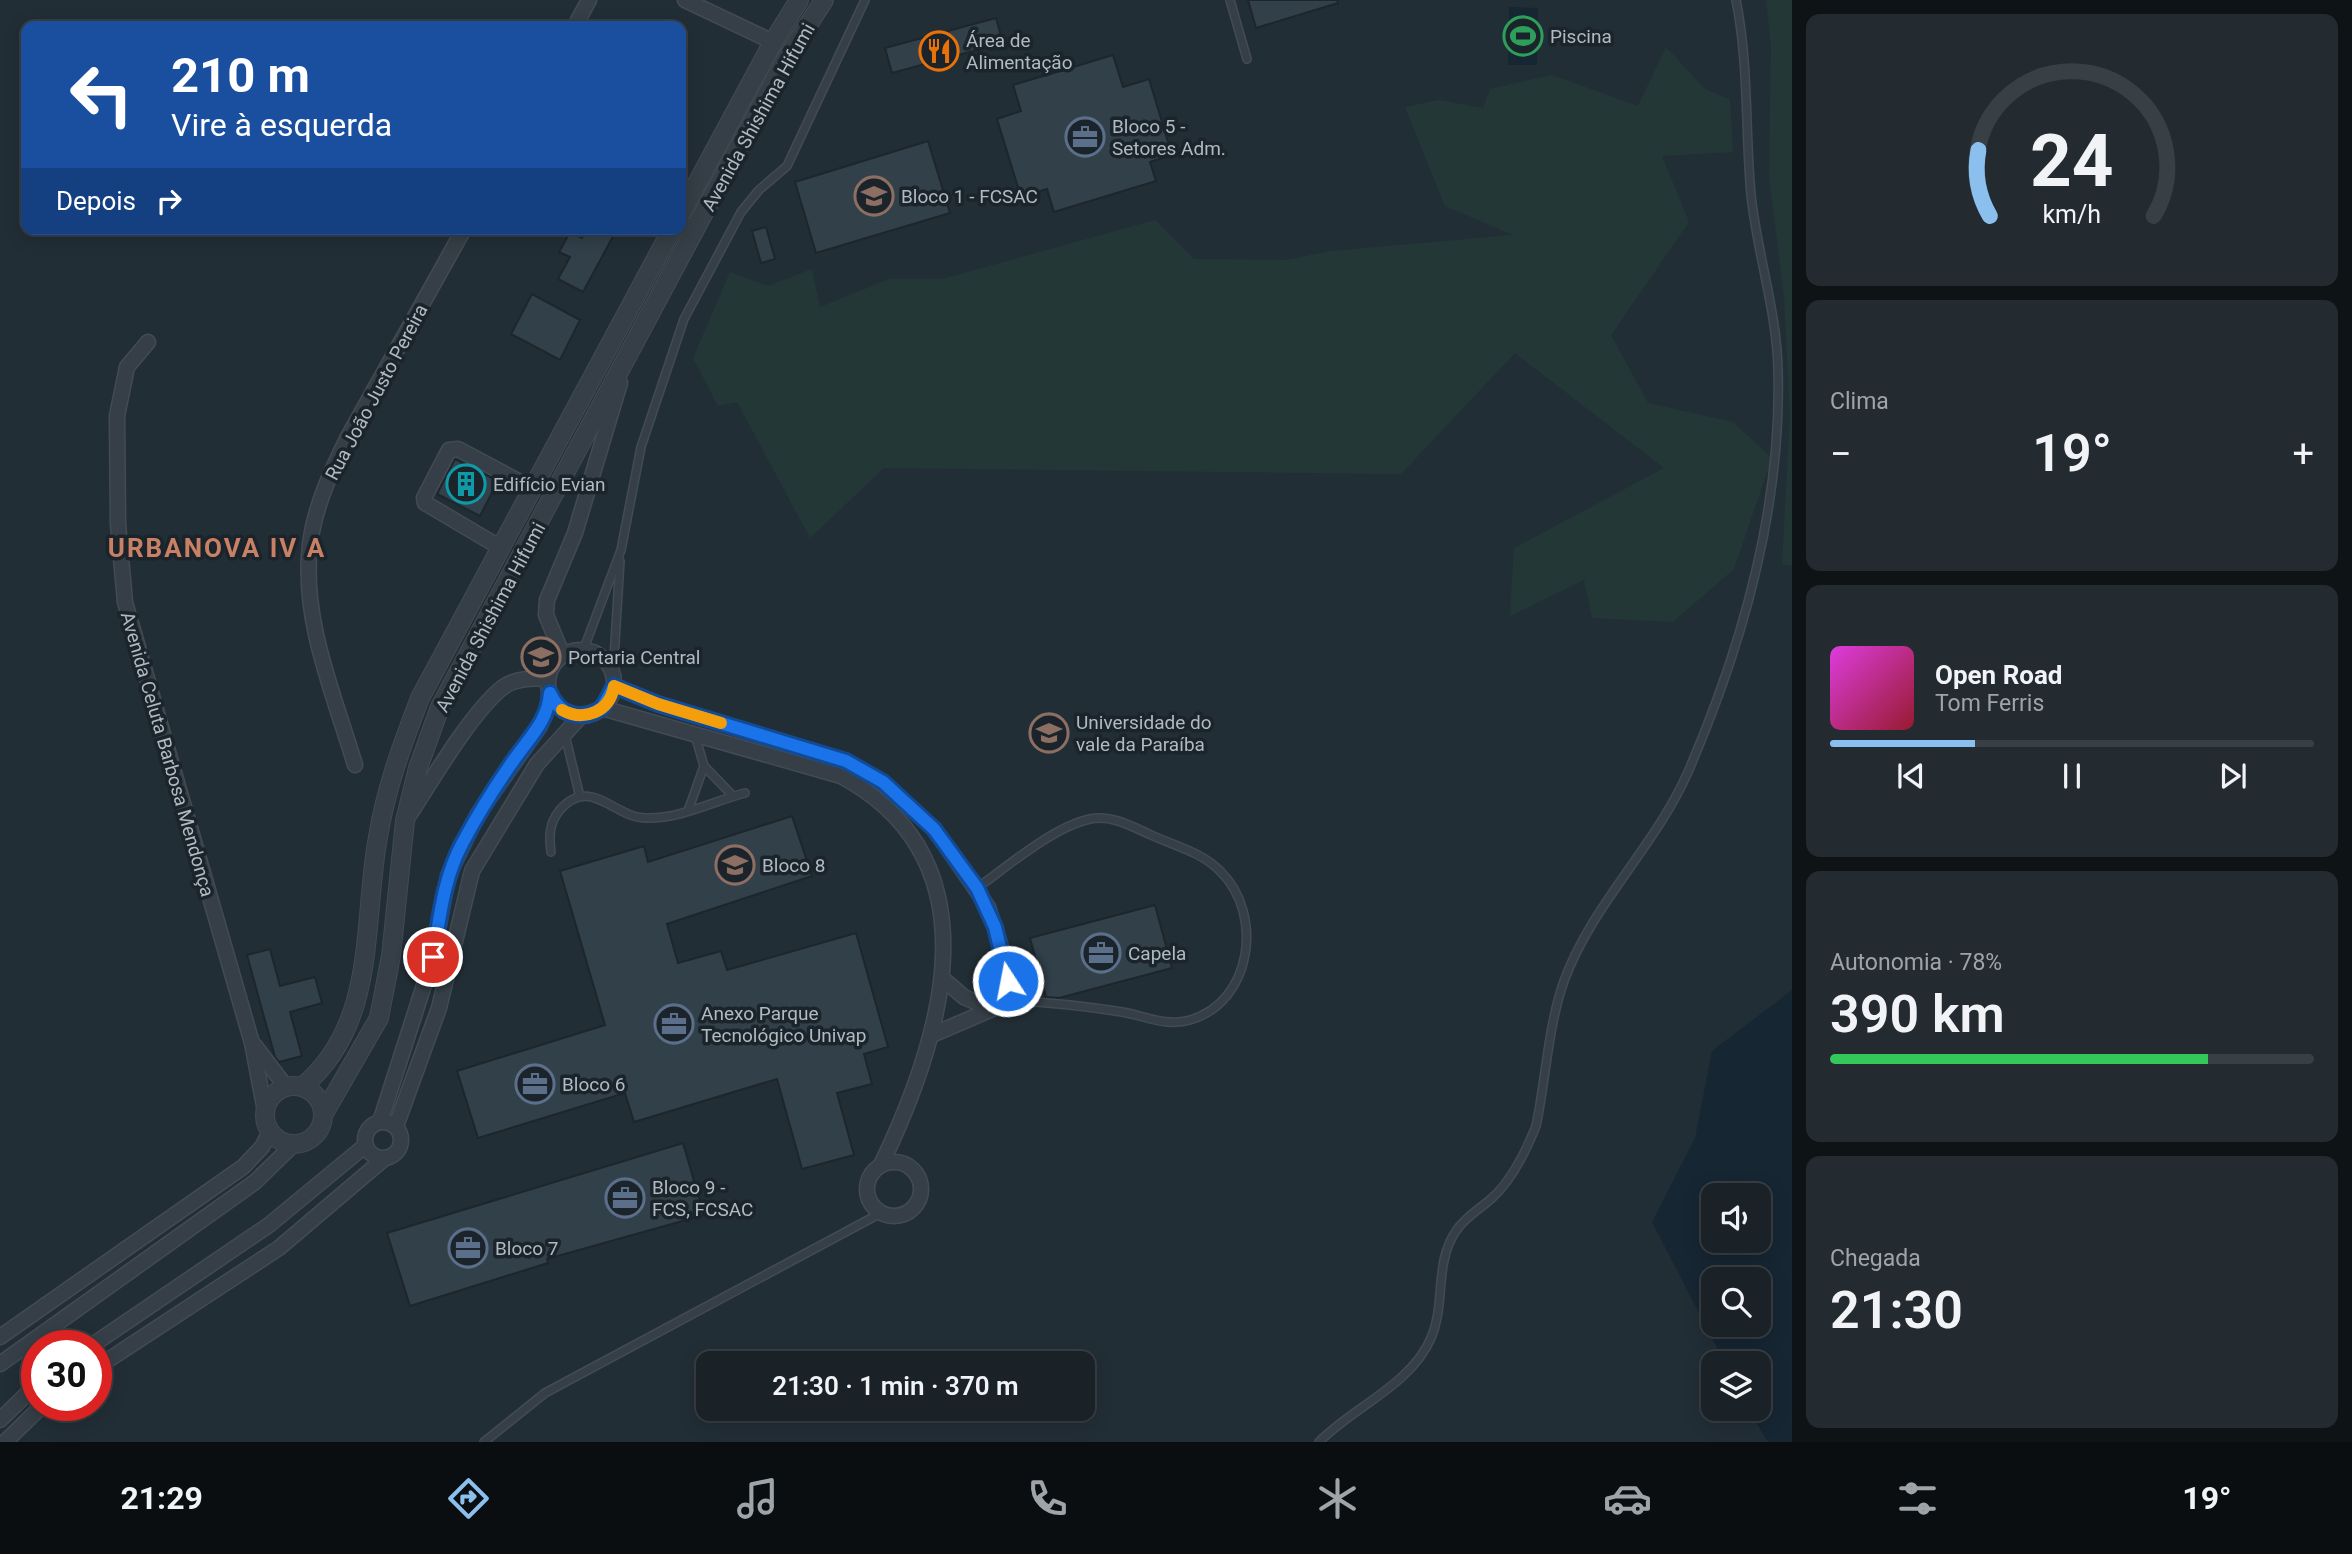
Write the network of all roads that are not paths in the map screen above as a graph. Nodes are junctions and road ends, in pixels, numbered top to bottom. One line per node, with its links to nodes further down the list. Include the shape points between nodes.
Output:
1 (589, 0): 8 (street)
2 (685, 0): 9 (street)
3 (799, 0): 9 (street, Avenida Shishima Hifumi)
4 (824, 0): 15 (street, Avenida Shishima Hifumi, via 786,59)
5 (865, 0): 18 (lane, via 787,166 741,212 684,319 641,447)
6 (1230, 0): 10 (lane)
7 (1736, 0): 65 (lane, via 1746,65 1753,210 1779,369 1770,507 1746,606 1700,744 1675,799 1595,919 1564,981 1529,1144 1504,1184 1458,1228 1448,1244 1442,1261 1439,1316 1431,1339 1403,1374)
8 (578, 21)
9 (773, 42): 11 (street, Avenida Shishima Hifumi)
10 (1247, 59)
11 (686, 204)
12 (461, 235): 29 (street, Rua João Justo Pereira, via 332,468 314,522 310,606)
13 (669, 235): 16 (street, Avenida Shishima Hifumi)
14 (148, 342): 42 (street, Avenida Celuta Barbosa Mendonça, via 127,367 117,416 117,524 125,602)
15 (627, 362): 20 (street, via 575,533 547,600 545,615); 24 (street, Avenida Shishima Hifumi)
16 (533, 489): 17 (street, Avenida Shishima Hifumi); 17 (street, via 458,449 449,450 425,503)
17 (501, 548): 23 (street, Avenida Shishima Hifumi)
18 (621, 550): 19 (lane); 21 (lane)
19 (583, 651): 20 (street); 21 (street, via 603,659)
20 (562, 656): 22 (street, via 555,663)
21 (613, 680): 25 (street); 37 (street, via 658,704 846,761 864,771 883,782 934,829)
22 (549, 686): 26 (street, via 561,710); 35 (street, via 521,679 503,687); 46 (street, via 549,706 540,726 478,814 448,876 433,957)
23 (420, 698): 24 (street); 43 (street, Avenida Shishima Hifumi, via 390,778 377,840 362,981 350,1023 314,1076)
24 (440, 707): 35 (street, Avenida Shishima Hifumi)
25 (602, 708): 26 (street); 28 (street)
26 (581, 716): 27 (street)
27 (564, 731): 33 (lane); 47 (street, via 509,805 472,870 439,1008)
28 (695, 733): 30 (lane); 38 (street, via 841,776 874,796 906,827 927,858 939,896)
29 (355, 765)
30 (704, 766): 32 (lane); 34 (lane)
31 (746, 793): 32 (lane)
32 (733, 796): 34 (lane)
33 (580, 797): 34 (lane, via 600,798 643,818); 36 (lane, via 556,815 549,839)
34 (688, 810)
35 (405, 821): 45 (street, Avenida Shishima Hifumi, via 391,956 379,1018)
36 (551, 852)
37 (977, 888): 39 (street, via 995,927); 39 (lane, via 1059,833 1090,819 1106,819 1208,861 1231,885 1247,920 1238,979 1227,996 1204,1015 1168,1023 1124,1012)
38 (943, 979): 40 (street, via 964,998); 41 (street)
39 (1011, 1001): 40 (street)
40 (991, 1009): 41 (street)
41 (932, 1035): 49 (street)
42 (252, 1042): 43 (street, Avenida Celuta Barbosa Mendonça); 44 (street, Avenida Celuta Barbosa Mendonça)
43 (294, 1087): 44 (street, via 272,1096); 45 (street, via 318,1098)
44 (265, 1111): 48 (street)
45 (323, 1115): 50 (street, via 318,1132)
46 (380, 1122): 47 (street); 51 (street, via 367,1133)
47 (396, 1126): 52 (street, via 400,1148)
48 (270, 1132): 50 (street); 57 (street, via 243,1167)
49 (896, 1133): 53 (street); 54 (street)
50 (294, 1144): 59 (street, via 255,1182)
51 (366, 1145): 52 (street, via 373,1155); 56 (street, via 269,1225)
52 (385, 1158): 58 (street, via 279,1248)
53 (881, 1165): 54 (street); 55 (street, via 867,1185 870,1201)
54 (908, 1165): 55 (street, via 920,1179 916,1206 900,1216)
55 (881, 1213): 64 (lane, via 545,1393)
56 (112, 1332)
57 (0, 1337)
58 (112, 1358)
59 (0, 1364)
60 (21, 1400): 61 (street)
61 (0, 1420)
62 (27, 1421): 63 (street)
63 (5, 1442)
64 (484, 1442)
65 (1319, 1442)

